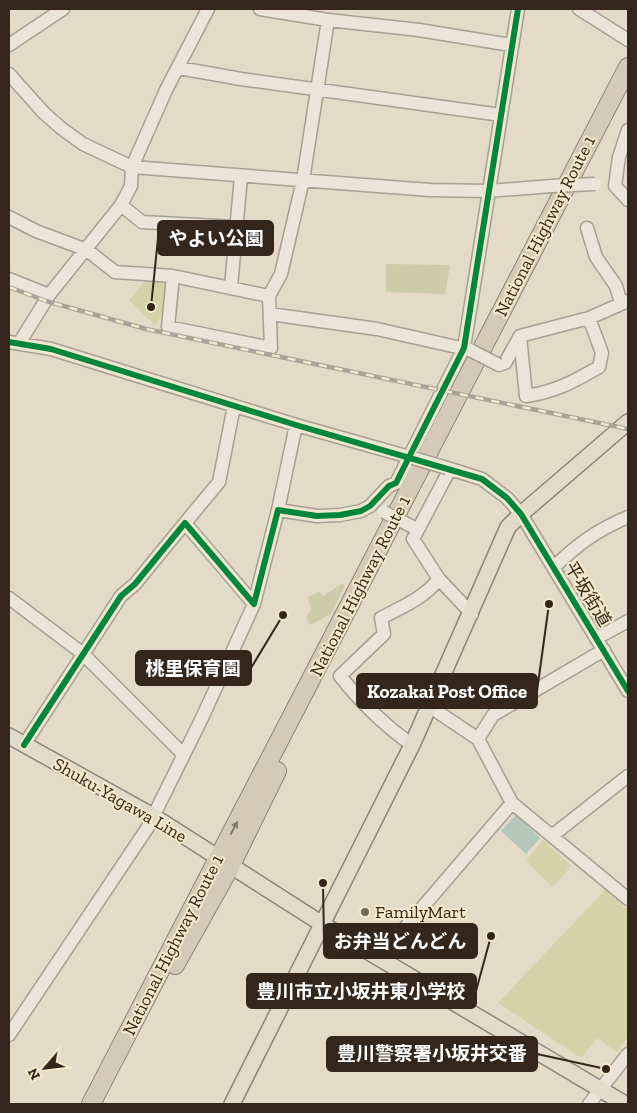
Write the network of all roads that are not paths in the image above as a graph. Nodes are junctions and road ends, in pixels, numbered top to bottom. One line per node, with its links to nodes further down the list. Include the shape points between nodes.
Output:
1 (63, 9): 8 (street)
2 (208, 9): 11 (street)
3 (260, 9): 6 (street)
4 (518, 9): 9 (street)
5 (579, 9): 7 (street)
6 (328, 20): 9 (street); 14 (street)
7 (628, 40)
8 (9, 45)
9 (511, 45): 15 (street)
10 (628, 67): 71 (highway, National Highway Route 1, one-way to 10)
11 (179, 68): 14 (street); 17 (street)
12 (9, 74): 17 (street, via 44,114 61,128 84,144)
13 (628, 88): 71 (highway, National Highway Route 1)
14 (317, 89): 15 (street); 19 (street)
15 (500, 115): 22 (street)
16 (628, 130): 20 (street, via 619,157)
17 (132, 167): 18 (street); 24 (street, via 131,186)
18 (241, 176): 19 (street); 26 (street)
19 (303, 180): 22 (street); 33 (street, via 281,274)
20 (615, 186): 21 (street); 22 (street, bridge, via 595,184); 23 (street)
21 (628, 189)
22 (488, 191): 39 (street)
23 (628, 200)
24 (121, 205): 26 (street, via 142,222); 28 (street)
25 (9, 217): 28 (street)
26 (236, 227): 31 (street)
27 (587, 228): 34 (street, via 596,257)
28 (87, 250): 29 (street, via 115,272); 32 (street)
29 (173, 276): 31 (street); 35 (street, via 168,327 271,348)
30 (9, 279): 32 (street)
31 (231, 287): 33 (street)
32 (49, 295): 38 (street)
33 (269, 296): 35 (street)
34 (625, 302): 36 (street)
35 (270, 314): 39 (street, via 377,329)
36 (588, 318): 37 (street); 37 (street, via 602,354 599,367 546,393 526,396)
37 (520, 336): 39 (street, bridge, via 505,363 499,365)
38 (12, 341): 40 (street, 平坂街道, via 51,349)
39 (467, 349): 43 (street)
40 (234, 406): 42 (street, 平坂街道); 49 (street, via 219,482)
41 (628, 422): 47 (main road)
42 (296, 425): 43 (street, 平坂街道); 46 (street)
43 (411, 457): 44 (street, 平坂街道, bridge); 45 (street, via 396,484)
44 (448, 468): 47 (street, 平坂街道, via 482,479 507,498); 50 (street)
45 (377, 497): 46 (street, via 361,511 340,515 318,516); 50 (street, bridge, via 384,512)
46 (278, 510): 54 (street)
47 (521, 514): 51 (street, 平坂街道); 55 (main road, via 508,527)
48 (628, 517): 51 (street, via 582,541)
49 (185, 523): 54 (street); 59 (street, via 135,584 121,596)
50 (415, 528): 52 (street, via 413,539)
51 (554, 567): 57 (street, 平坂街道)
52 (439, 579): 55 (street); 65 (street, via 412,603 381,618 384,634 340,676 384,726)
53 (9, 598): 59 (street)
54 (254, 604): 66 (street)
55 (472, 614): 61 (main road)
56 (628, 621): 57 (street)
57 (597, 638): 58 (street, 平坂街道)
58 (604, 650): 60 (street, 平坂街道); 63 (street, via 493,716)
59 (82, 653): 64 (street); 66 (street)
60 (628, 691)
61 (429, 706): 63 (street); 65 (main road)
62 (9, 736): 64 (main road, Shuku-Yagawa Line)
63 (478, 739): 68 (street)
64 (24, 745): 69 (main road, Shuku-Yagawa Line)
65 (412, 745): 73 (main road)
66 (184, 755): 69 (street)
67 (628, 776): 70 (street)
68 (512, 803): 70 (street); 74 (street)
69 (153, 816): 71 (main road, Shuku-Yagawa Line); 75 (street)
70 (553, 835): 72 (street)
71 (224, 862): 73 (main road, Shuku-Yagawa Line); 78 (highway, National Highway Route 1); 79 (highway, National Highway Route 1)
72 (627, 895)
73 (323, 924): 74 (main road, Shuku-Yagawa Line); 80 (main road)
74 (378, 958): 77 (main road, Shuku-Yagawa Line)
75 (9, 1035)
76 (628, 1054): 77 (street)
77 (602, 1090): 81 (street); 82 (main road, Shuku-Yagawa Line)
78 (90, 1104)
79 (101, 1104)
80 (232, 1104)
81 (589, 1104)
82 (626, 1104)

